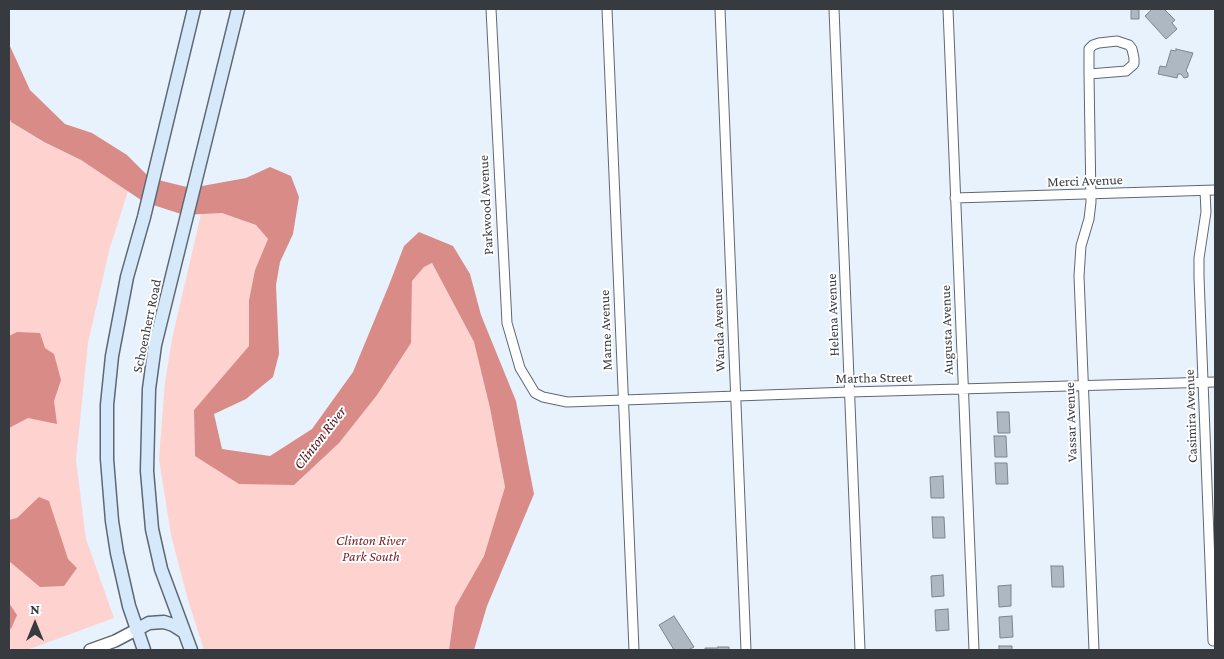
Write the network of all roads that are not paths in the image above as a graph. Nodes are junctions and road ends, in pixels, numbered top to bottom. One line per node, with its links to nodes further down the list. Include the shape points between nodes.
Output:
1 (194, 9): 21 (main road, Schoenherr Road, via 127,277 109,377 106,433 112,521)
2 (238, 9): 22 (main road, Schoenherr Road, via 155,345 149,389 148,492 157,553)
3 (491, 9): 18 (street, Parkwood Avenue, via 507,323 520,368)
4 (607, 9): 20 (street, Marne Avenue)
5 (720, 9): 19 (street, Wanda Avenue)
6 (834, 9): 17 (street, Helena Avenue)
7 (948, 9): 12 (street, Augusta Avenue)
8 (1089, 74): 8 (street, Vassar Avenue, via 1089,50 1093,45 1117,41 1132,49 1134,64 1126,71); 11 (street, Vassar Avenue)
9 (1215, 190): 10 (street, Merci Avenue)
10 (1205, 191): 11 (street, Merci Avenue); 13 (street, Casimira Avenue, via 1206,212 1199,258)
11 (1091, 194): 12 (street, Merci Avenue); 15 (street, Vassar Avenue, via 1089,219 1079,260)
12 (955, 198): 16 (street, Augusta Avenue)
13 (1204, 382): 14 (street, Martha Street); 15 (street, Martha Street); 23 (street, Casimira Avenue)
14 (1215, 382)
15 (1083, 386): 16 (street, Martha Street); 31 (street, Vassar Avenue)
16 (963, 389): 17 (street, Martha Street); 30 (street, Augusta Avenue)
17 (850, 392): 19 (street, Martha Street); 29 (street, Helena Avenue)
18 (535, 393): 20 (street, Martha Street, via 567,402)
19 (736, 396): 20 (street, Martha Street); 28 (street, Wanda Avenue)
20 (622, 399): 27 (street, Marne Avenue)
21 (136, 630): 22 (main road, via 149,623 164,622); 24 (street); 25 (main road, Schoenherr Road)
22 (184, 632): 26 (main road, Schoenherr Road)
23 (1213, 641)
24 (90, 650)
25 (144, 650)
26 (191, 650)
27 (634, 650)
28 (746, 650)
29 (860, 650)
30 (974, 650)
31 (1094, 650)

